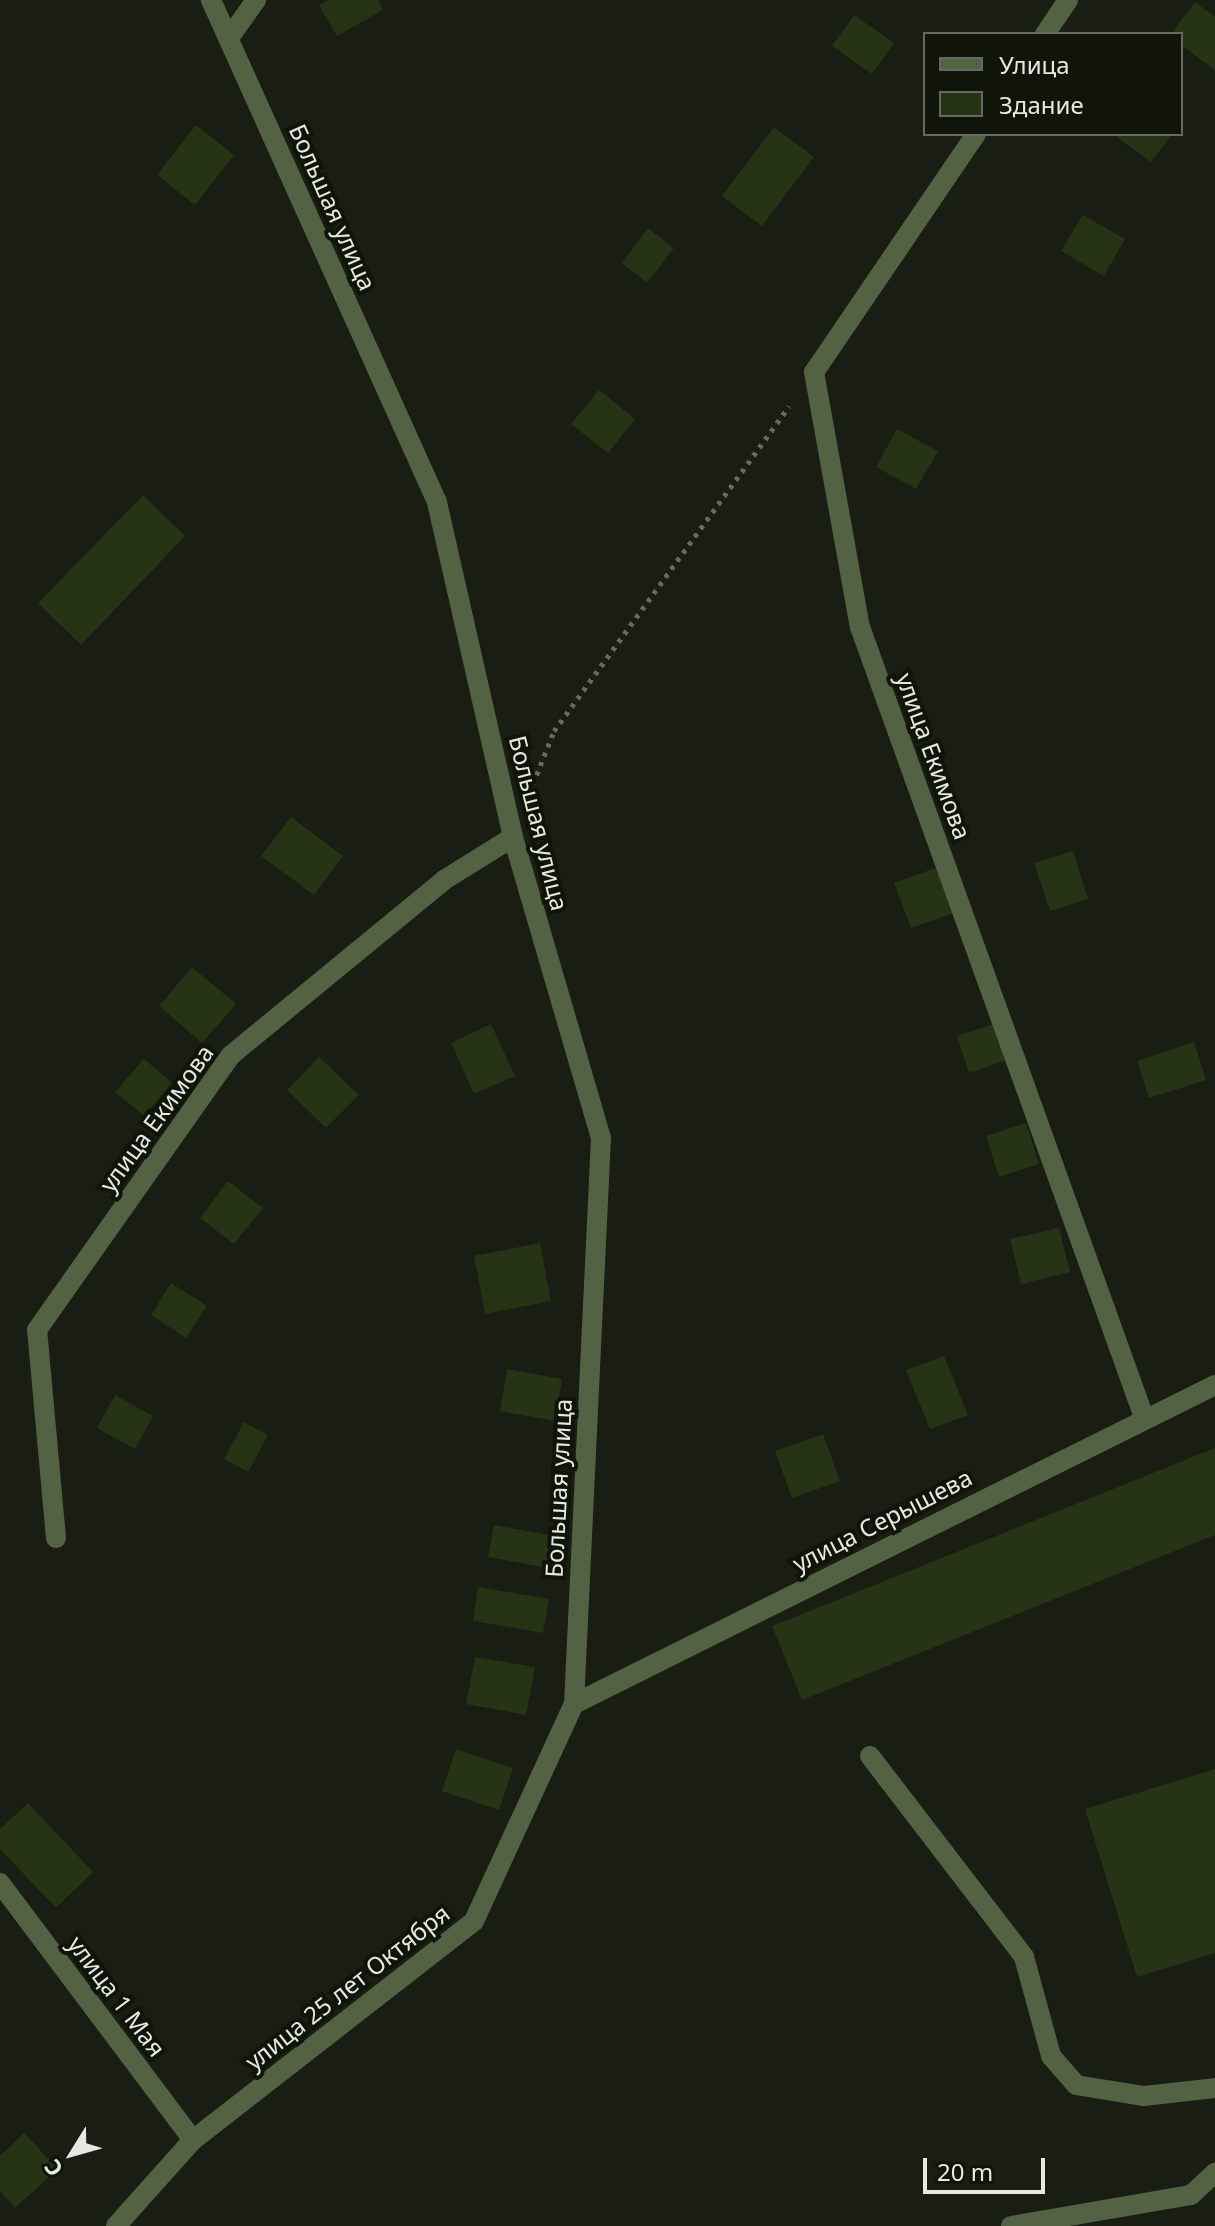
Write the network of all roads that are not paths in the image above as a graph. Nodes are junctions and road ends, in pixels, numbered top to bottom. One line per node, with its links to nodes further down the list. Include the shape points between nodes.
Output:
1 (211, 0): 5 (street, Большая улица)
2 (256, 0): 5 (street)
3 (1068, 0): 4 (street)
4 (1046, 32)
5 (229, 38): 7 (street, Большая улица, via 437,502)
6 (975, 136): 9 (street, улица Екимова, via 814,372 860,627)
7 (513, 837): 10 (street, улица Екимова, via 444,880 230,1056 37,1330); 11 (street, Большая улица, via 601,1138)
8 (1215, 1385): 9 (street, улица Серышева)
9 (1144, 1417): 11 (street, улица Серышева)
10 (56, 1538)
11 (574, 1704): 15 (street, улица 25 лет Октября, via 474,1921)
12 (870, 1756): 14 (street, via 1024,1957 1051,2056 1076,2085 1144,2096)
13 (0, 1883): 15 (street, улица 1 Мая)
14 (1215, 2088)
15 (193, 2140): 17 (street, улица 25 лет Октября)
16 (1215, 2173): 18 (street, via 1191,2195)
17 (126, 2223)
18 (1011, 2226)

